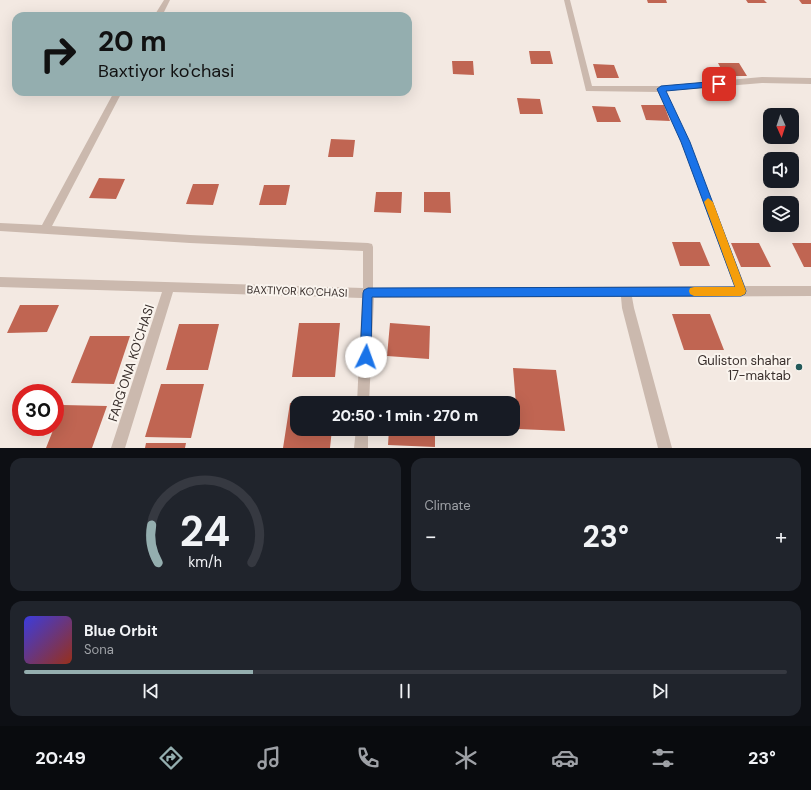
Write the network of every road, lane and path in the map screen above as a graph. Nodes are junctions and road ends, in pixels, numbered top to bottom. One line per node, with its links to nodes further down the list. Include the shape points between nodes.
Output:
1 (166, 0): 3 (street)
2 (567, 0): 5 (street, via 589,89)
3 (160, 12)
4 (811, 81): 5 (street, via 762,80)
5 (661, 89): 12 (street, via 686,142)
6 (116, 96): 8 (street)
7 (0, 227): 8 (street)
8 (45, 230): 14 (street, via 368,247)
9 (0, 282): 10 (street, BAXTIYOR KO'CHASI)
10 (169, 287): 14 (street, BAXTIYOR KO'CHASI); 17 (street, FARG'ONA KO'CHASI)
11 (626, 291): 12 (street, BAXTIYOR KO'CHASI); 14 (street, BAXTIYOR KO'CHASI); 19 (street, via 628,308)
12 (741, 291): 13 (street, BAXTIYOR KO'CHASI)
13 (811, 291)
14 (368, 293): 15 (street)
15 (363, 396)
16 (362, 436): 18 (street)
17 (118, 448)
18 (361, 448)
19 (666, 448)

